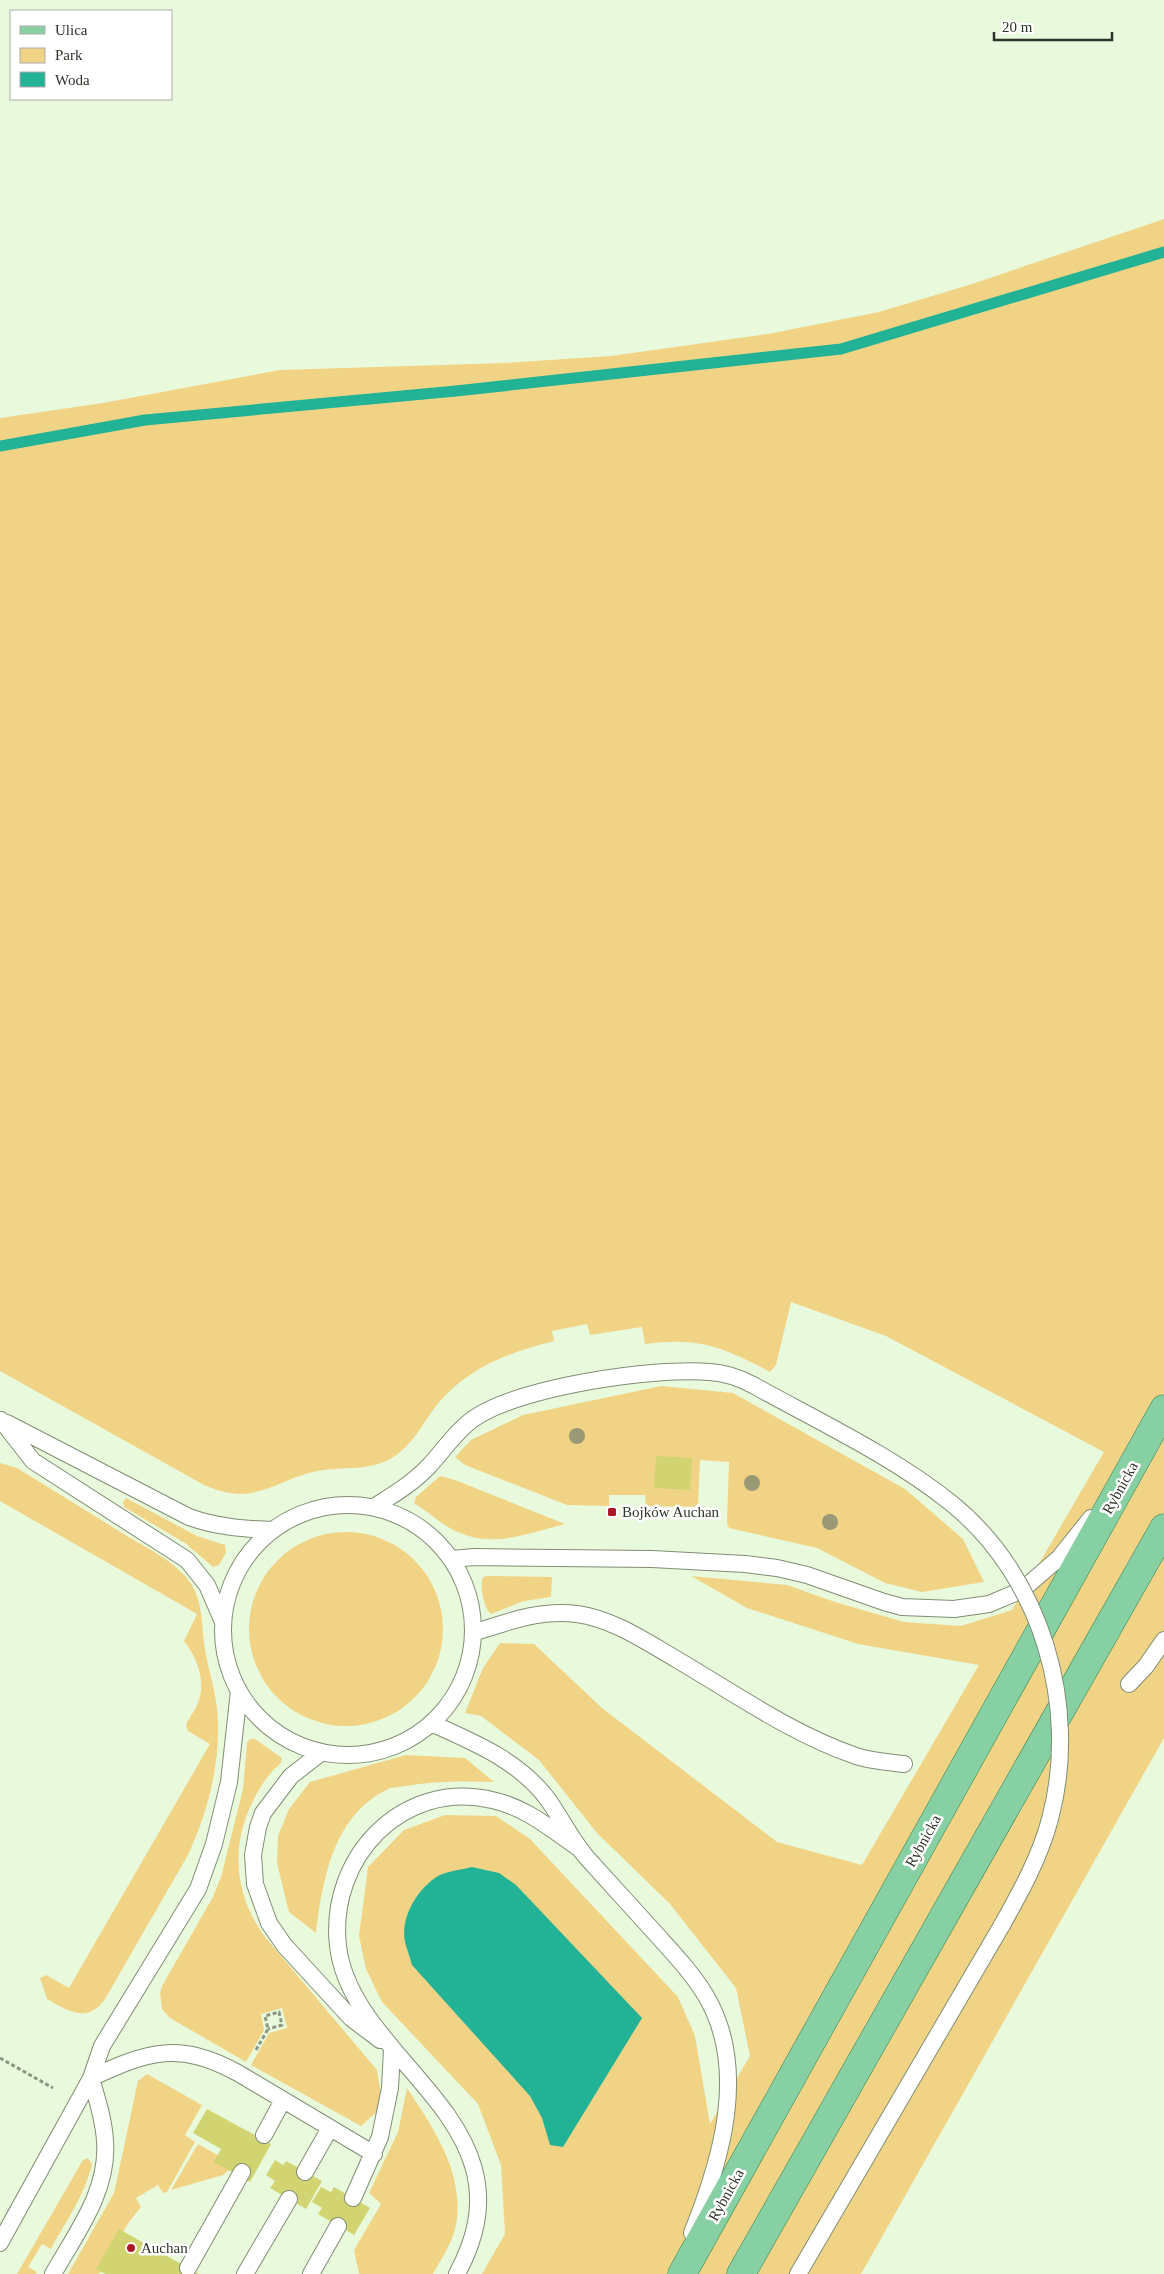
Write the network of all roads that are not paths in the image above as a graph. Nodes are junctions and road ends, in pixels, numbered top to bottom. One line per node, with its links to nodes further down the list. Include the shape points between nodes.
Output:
1 (1164, 1409): 3 (main road, Rybnicka)
2 (1, 1420): 6 (lane, via 190,1517 236,1529); 8 (lane, via 33,1461 186,1560 207,1585)
3 (1141, 1450): 7 (lane, via 1077,1537 1037,1578 1006,1598 972,1607 902,1607 807,1575 745,1564 652,1559); 35 (main road, Rybnicka)
4 (374, 1507): 6 (lane, via 339,1505 304,1513); 7 (lane, via 404,1518 431,1536); 37 (lane, bridge, via 429,1466 462,1427 510,1400 659,1372 711,1372 742,1379 909,1473 953,1504 990,1540 1027,1596 1037,1619 1052,1674 1059,1723 1056,1795 1042,1843 1034,1866 1002,1925)
5 (1164, 1528): 36 (main road)
6 (273, 1530): 8 (lane, via 248,1555 235,1578)
7 (452, 1559): 9 (lane, via 469,1594)
8 (223, 1622): 12 (lane, via 226,1657)
9 (474, 1633): 13 (lane, via 467,1670 450,1703); 15 (lane, via 524,1617 545,1614 576,1614 605,1620 808,1735 856,1756)
10 (1164, 1640): 11 (lane)
11 (1129, 1684)
12 (239, 1691): 14 (lane, via 260,1719 289,1740); 18 (lane, via 229,1782 208,1864 198,1889 102,2046)
13 (433, 1724): 14 (lane, via 401,1743 376,1752 349,1755); 16 (lane, via 496,1753 525,1775 546,1797)
14 (322, 1752): 17 (lane, via 292,1776 263,1813 254,1842 255,1884 266,1916 284,1945 351,2018)
15 (904, 1764)
16 (580, 1850): 17 (lane, via 526,1812 476,1797 445,1798 416,1806 398,1815 367,1842 344,1883 339,1904 338,1946 343,1969 352,1988); 34 (lane, via 694,1978 716,2017 723,2039 727,2087 720,2152 712,2183)
17 (392, 2049): 22 (lane, via 390,2088); 33 (lane, via 442,2106 474,2169 478,2215 470,2247)
18 (91, 2078): 19 (lane, via 128,2060 176,2052 217,2062); 28 (lane); 30 (lane, via 104,2126 103,2176 92,2206)
19 (283, 2100): 20 (lane); 21 (lane)
20 (330, 2128): 22 (lane); 24 (lane)
21 (264, 2135)
22 (374, 2154): 26 (lane)
23 (242, 2172): 29 (lane)
24 (305, 2172)
25 (289, 2198): 31 (lane)
26 (354, 2198)
27 (338, 2226): 32 (lane)
28 (0, 2243)
29 (188, 2268)
30 (53, 2274)
31 (245, 2274)
32 (312, 2274)
33 (457, 2274)
34 (676, 2274)
35 (682, 2274)
36 (741, 2274)
37 (798, 2274)

